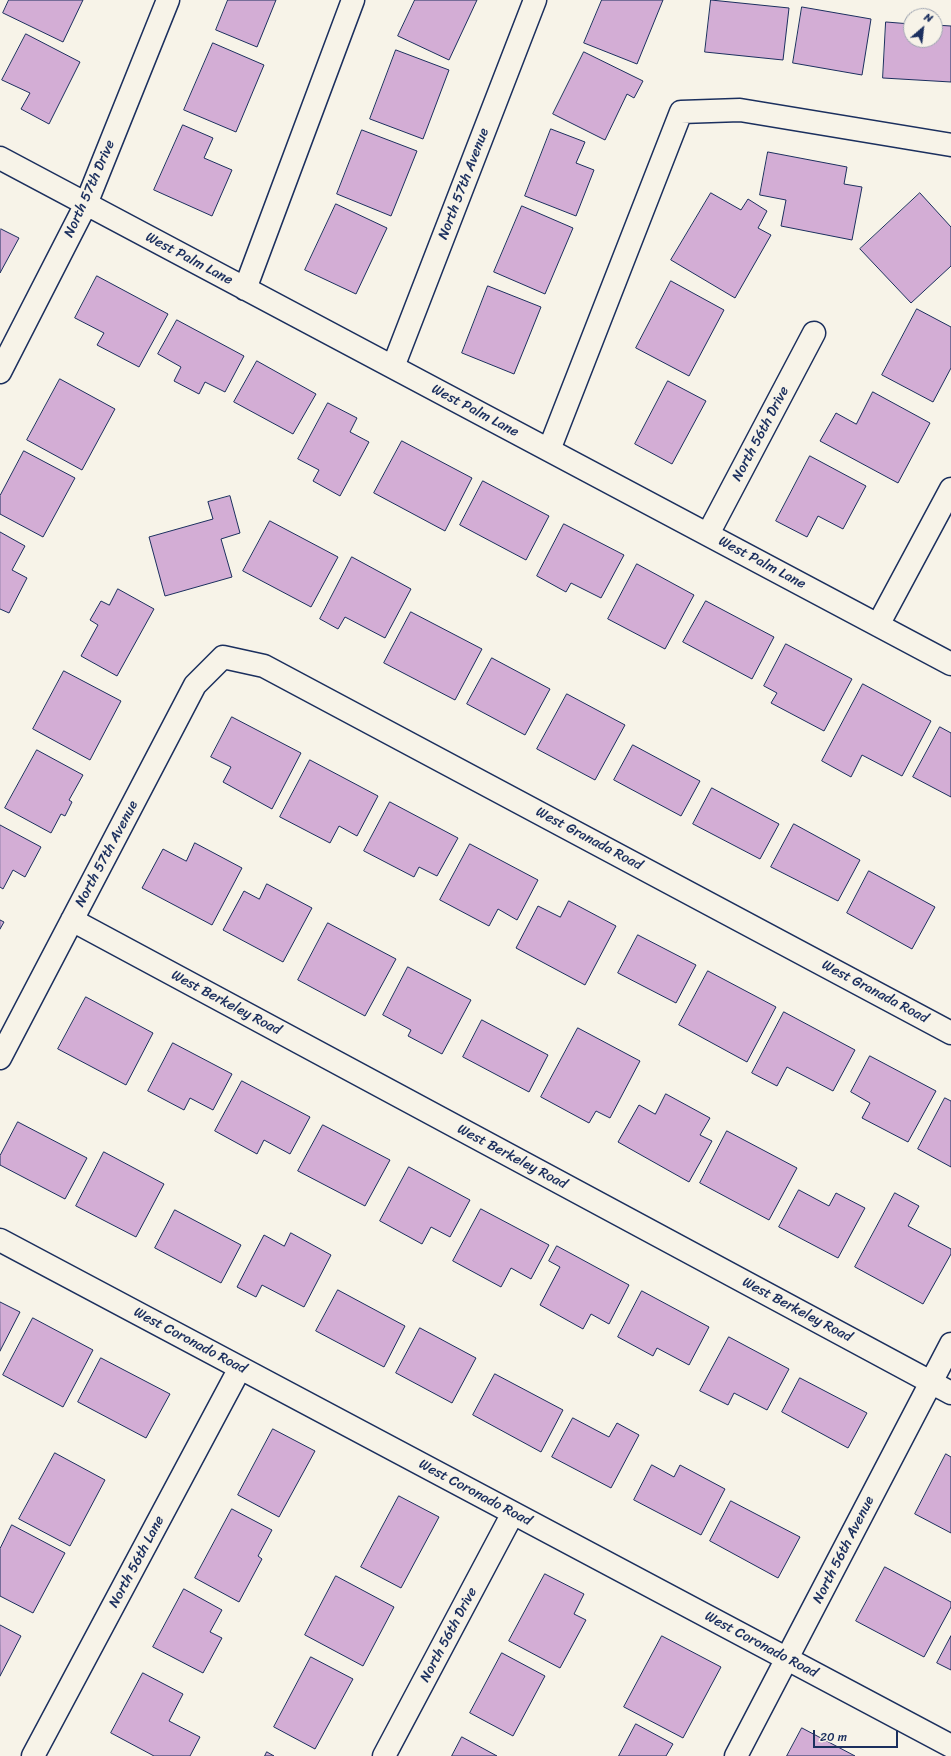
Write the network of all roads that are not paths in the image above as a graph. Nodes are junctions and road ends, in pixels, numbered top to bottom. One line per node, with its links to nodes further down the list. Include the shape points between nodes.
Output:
1 (168, 0): 6 (street, North 57th Drive)
2 (353, 0): 7 (street)
3 (535, 0): 9 (street, North 57th Avenue)
4 (951, 145): 11 (street, via 740,110 681,112)
5 (0, 158): 6 (street, West Palm Lane)
6 (86, 204): 7 (street, West Palm Lane); 10 (street, North 57th Drive)
7 (246, 289): 9 (street, West Palm Lane)
8 (814, 333): 13 (street, North 56th Drive)
9 (393, 367): 11 (street, West Palm Lane)
10 (0, 372)
11 (550, 450): 13 (street, West Palm Lane)
12 (951, 490): 14 (street)
13 (708, 534): 14 (street, West Palm Lane)
14 (878, 625): 16 (street, West Palm Lane)
15 (223, 657): 17 (street, North 57th Avenue, via 195,685); 18 (street, West Granada Road, via 264,666)
16 (951, 664)
17 (72, 920): 19 (street, North 57th Avenue); 23 (street, West Berkeley Road)
18 (951, 1033)
19 (0, 1058)
20 (0, 1240): 22 (street, West Coronado Road)
21 (951, 1344): 23 (street, North 56th Avenue)
22 (240, 1368): 25 (street, West Coronado Road); 28 (street, North 56th Lane)
23 (931, 1383): 24 (street, West Berkeley Road); 26 (street, North 56th Avenue)
24 (951, 1393)
25 (513, 1513): 26 (street, West Coronado Road); 29 (street, North 56th Drive)
26 (788, 1659): 27 (street, West Coronado Road); 30 (street, North 56th Avenue)
27 (951, 1746)
28 (33, 1756)
29 (384, 1756)
30 (736, 1756)

